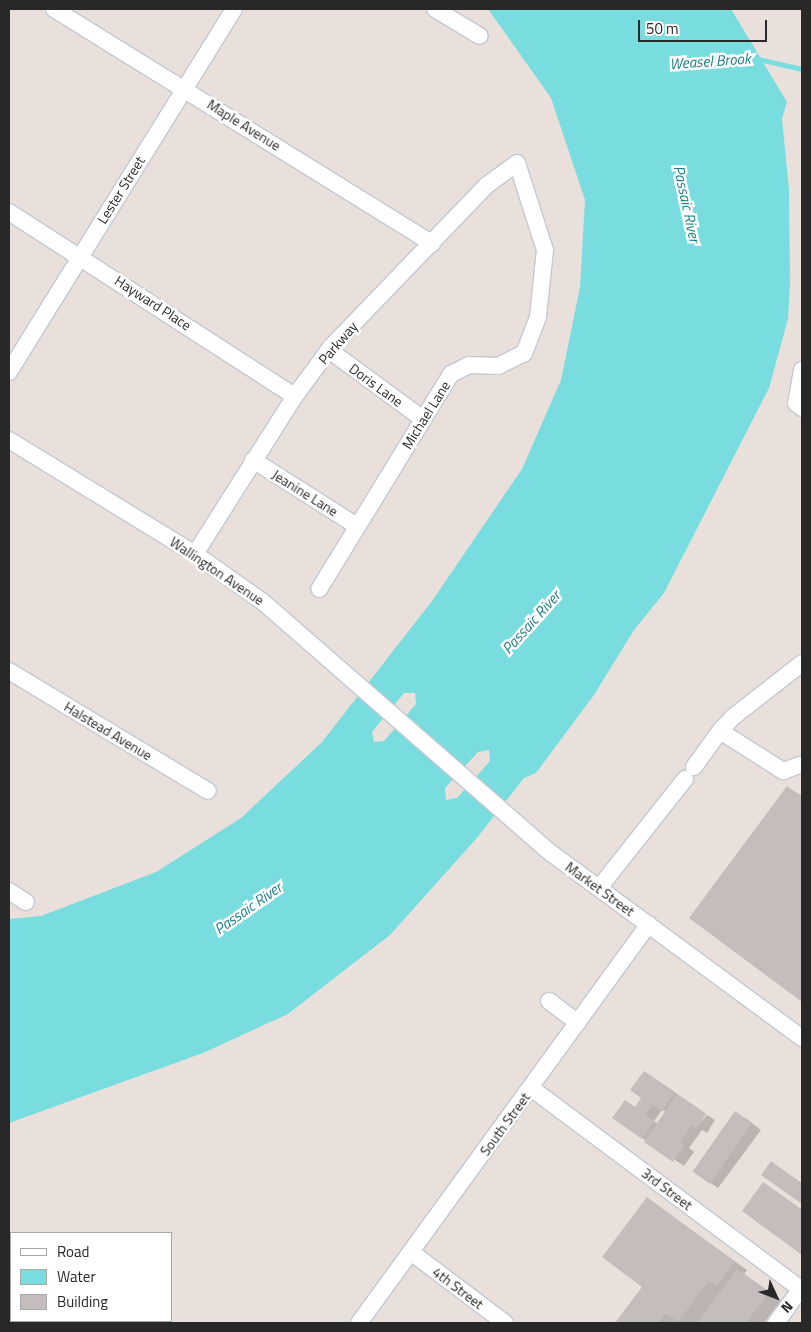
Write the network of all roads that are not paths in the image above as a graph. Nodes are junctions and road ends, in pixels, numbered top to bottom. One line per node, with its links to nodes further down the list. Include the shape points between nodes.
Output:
1 (54, 9): 5 (street, Maple Avenue)
2 (234, 9): 5 (street, Lester Street)
3 (435, 9): 4 (street)
4 (480, 36)
5 (185, 88): 8 (street, Maple Avenue); 9 (street, Lester Street)
6 (517, 163): 8 (street, Parkway, via 486,184); 15 (street, Michael Lane, via 545,250 538,317 524,354 498,366 470,365 451,374)
7 (9, 212): 9 (street, Hayward Place)
8 (432, 243): 10 (street, Parkway)
9 (80, 256): 12 (street, Lester Street); 13 (street, Hayward Place)
10 (329, 350): 13 (street, Parkway); 15 (street, Doris Lane)
11 (802, 370): 14 (street, via 796,403)
12 (9, 372)
13 (295, 396): 17 (street, Parkway)
14 (802, 408)
15 (423, 419): 18 (street, Michael Lane)
16 (9, 440): 19 (street, Wallington Avenue)
17 (254, 460): 18 (street, Jeanine Lane); 19 (street, Parkway)
18 (357, 526): 20 (street, Michael Lane)
19 (195, 554): 23 (street, Wallington Avenue, via 263,602)
20 (319, 589)
21 (802, 663): 24 (street)
22 (9, 671): 26 (street, Halstead Avenue)
23 (408, 727): 27 (street, Market Street, via 519,825)
24 (720, 731): 25 (street, via 783,771); 27 (street)
25 (802, 764)
26 (208, 791)
27 (599, 888): 30 (street, Market Street)
28 (9, 891): 29 (street)
29 (26, 902)
30 (649, 924): 32 (street, South Street); 33 (street, Market Street)
31 (548, 1001): 32 (street)
32 (578, 1023): 34 (street, South Street)
33 (802, 1038)
34 (531, 1088): 35 (street, South Street); 36 (street, 3rd Street)
35 (411, 1252): 37 (street, South Street); 38 (street, 4th Street)
36 (802, 1289): 39 (street)
37 (359, 1323)
38 (505, 1323)
39 (776, 1323)

